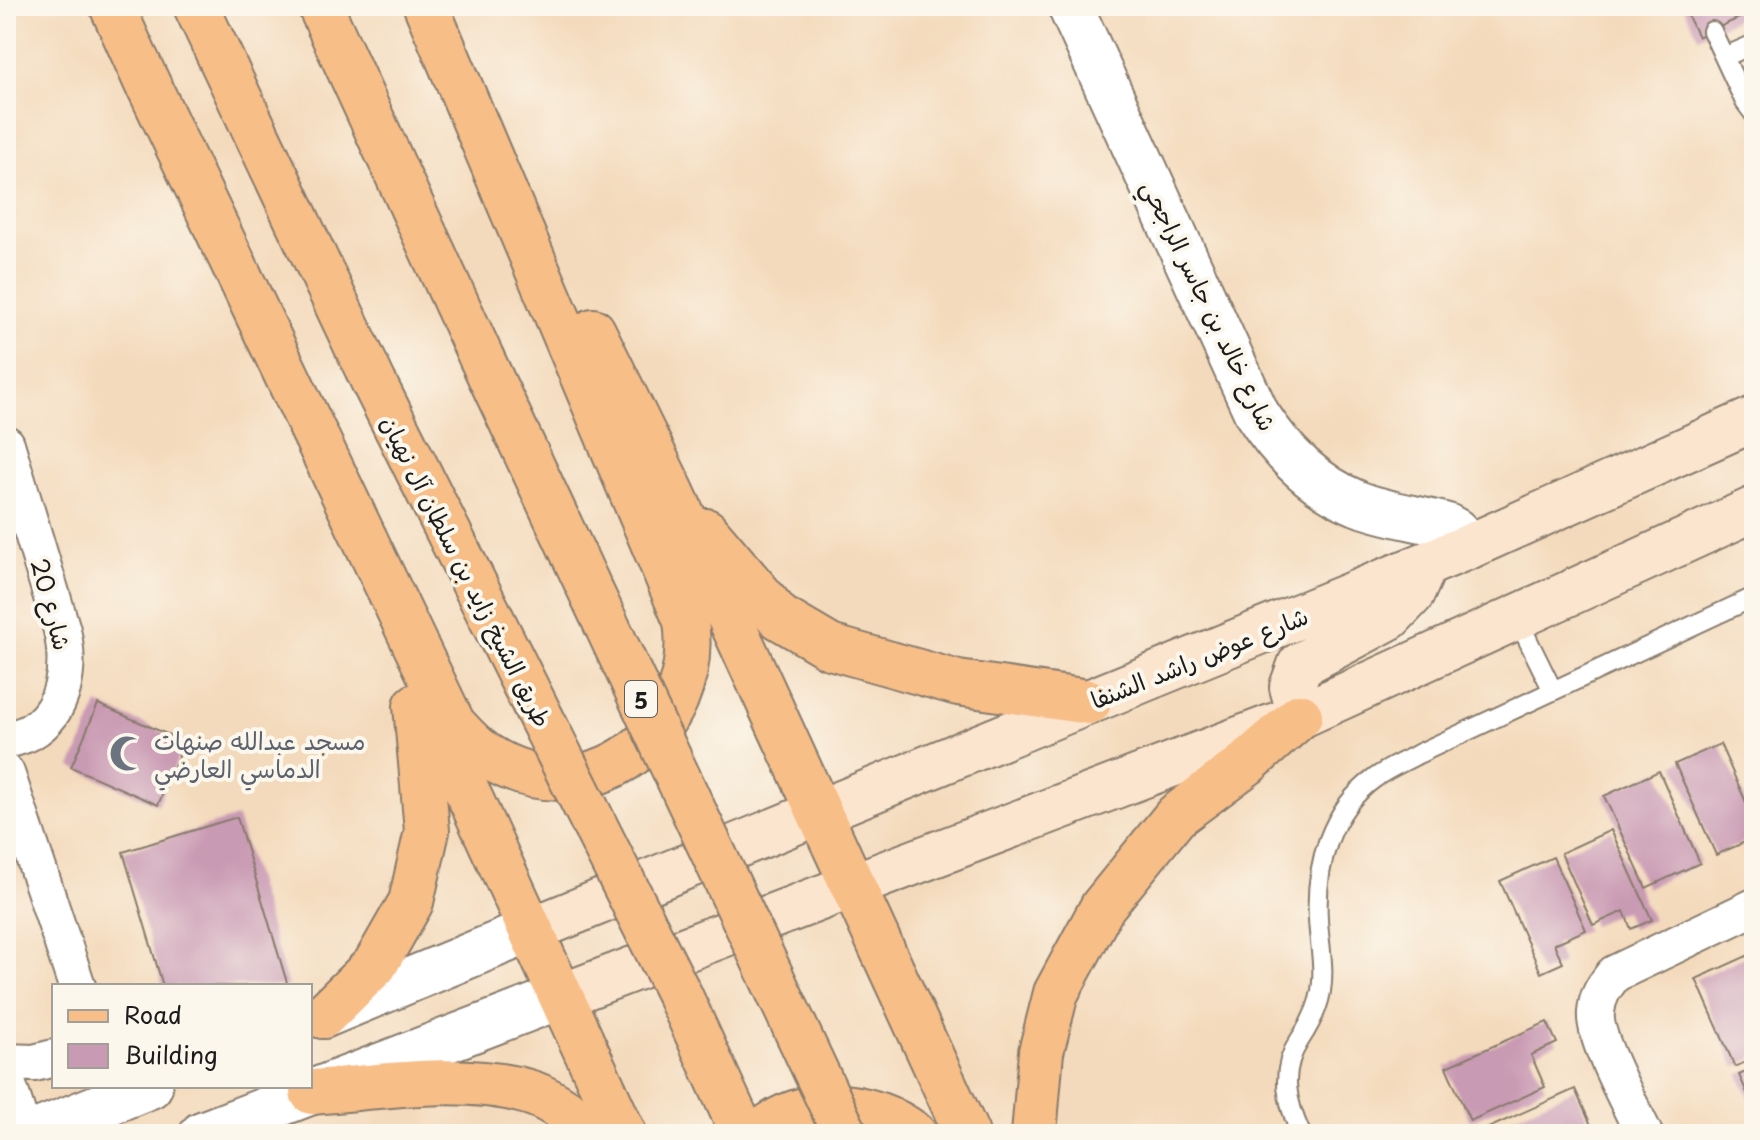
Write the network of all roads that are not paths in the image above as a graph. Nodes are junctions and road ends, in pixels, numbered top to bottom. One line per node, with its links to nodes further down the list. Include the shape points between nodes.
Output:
1 (112, 6): 10 (main road)
2 (196, 6): 43 (main road, طريق الشيخ زايد بن سلطان آل نهيان, bridge, via 374,383 680,996)
3 (320, 6): 45 (main road, 5, bridge)
4 (426, 6): 10 (main road, via 686,621 684,678 666,721 645,744 596,772 536,776 513,769 471,745 453,724)
5 (432, 6): 14 (main road)
6 (1070, 6): 16 (street, شارع خالد بن جاسر الراجحي, via 1273,438 1335,493 1447,526)
7 (1712, 31): 9 (lane)
8 (1754, 44): 9 (lane)
9 (1724, 57): 11 (lane)
10 (136, 59): 20 (main road)
11 (1754, 114)
12 (1754, 419): 16 (main road, شارع عوض راشد الشنفا)
13 (6, 444): 24 (street, شارع 20, via 62,630 67,668 45,720)
14 (671, 490): 22 (main road, via 779,617 830,647 958,683); 26 (main road)
15 (1754, 509): 19 (main road)
16 (1468, 547): 17 (main road, شارع عوض راشد الشنفا)
17 (1425, 565): 22 (main road, شارع عوض راشد الشنفا); 23 (main road, via 1412,594 1390,617 1300,665 1292,687)
18 (1754, 597): 21 (lane)
19 (1517, 618): 21 (lane); 23 (main road)
20 (413, 672): 29 (main road); 32 (main road, via 427,831 411,902 375,965)
21 (1553, 691): 49 (lane, via 1375,778 1346,807 1325,846 1316,888 1321,993 1286,1076 1291,1112)
22 (1089, 702): 26 (main road, شارع عوض راشد الشنفا)
23 (1300, 716): 27 (main road); 48 (main road, via 1176,816 1103,906 1056,993 1041,1052)
24 (6, 740)
25 (6, 773): 30 (street)
26 (819, 812): 27 (main road); 29 (main road, شارع عوض راشد الشنفا)
27 (853, 885): 31 (main road); 47 (main road)
28 (1754, 907): 50 (street, via 1614,974 1600,992 1595,1015 1600,1038)
29 (531, 930): 31 (main road); 32 (street)
30 (76, 984)
31 (562, 996): 37 (street); 42 (main road)
32 (317, 1018)
33 (52, 1058): 34 (street)
34 (6, 1062)
35 (6, 1079): 38 (street)
36 (125, 1091): 39 (street)
37 (312, 1092): 40 (street); 41 (main road, via 429,1083 492,1085 531,1092)
38 (24, 1134)
39 (31, 1134)
40 (202, 1134)
41 (596, 1134)
42 (624, 1134)
43 (743, 1134)
44 (759, 1134): 46 (main road, via 809,1108 845,1105 874,1111)
45 (845, 1134)
46 (914, 1134)
47 (967, 1134)
48 (1034, 1134)
49 (1301, 1134)
50 (1644, 1134)

